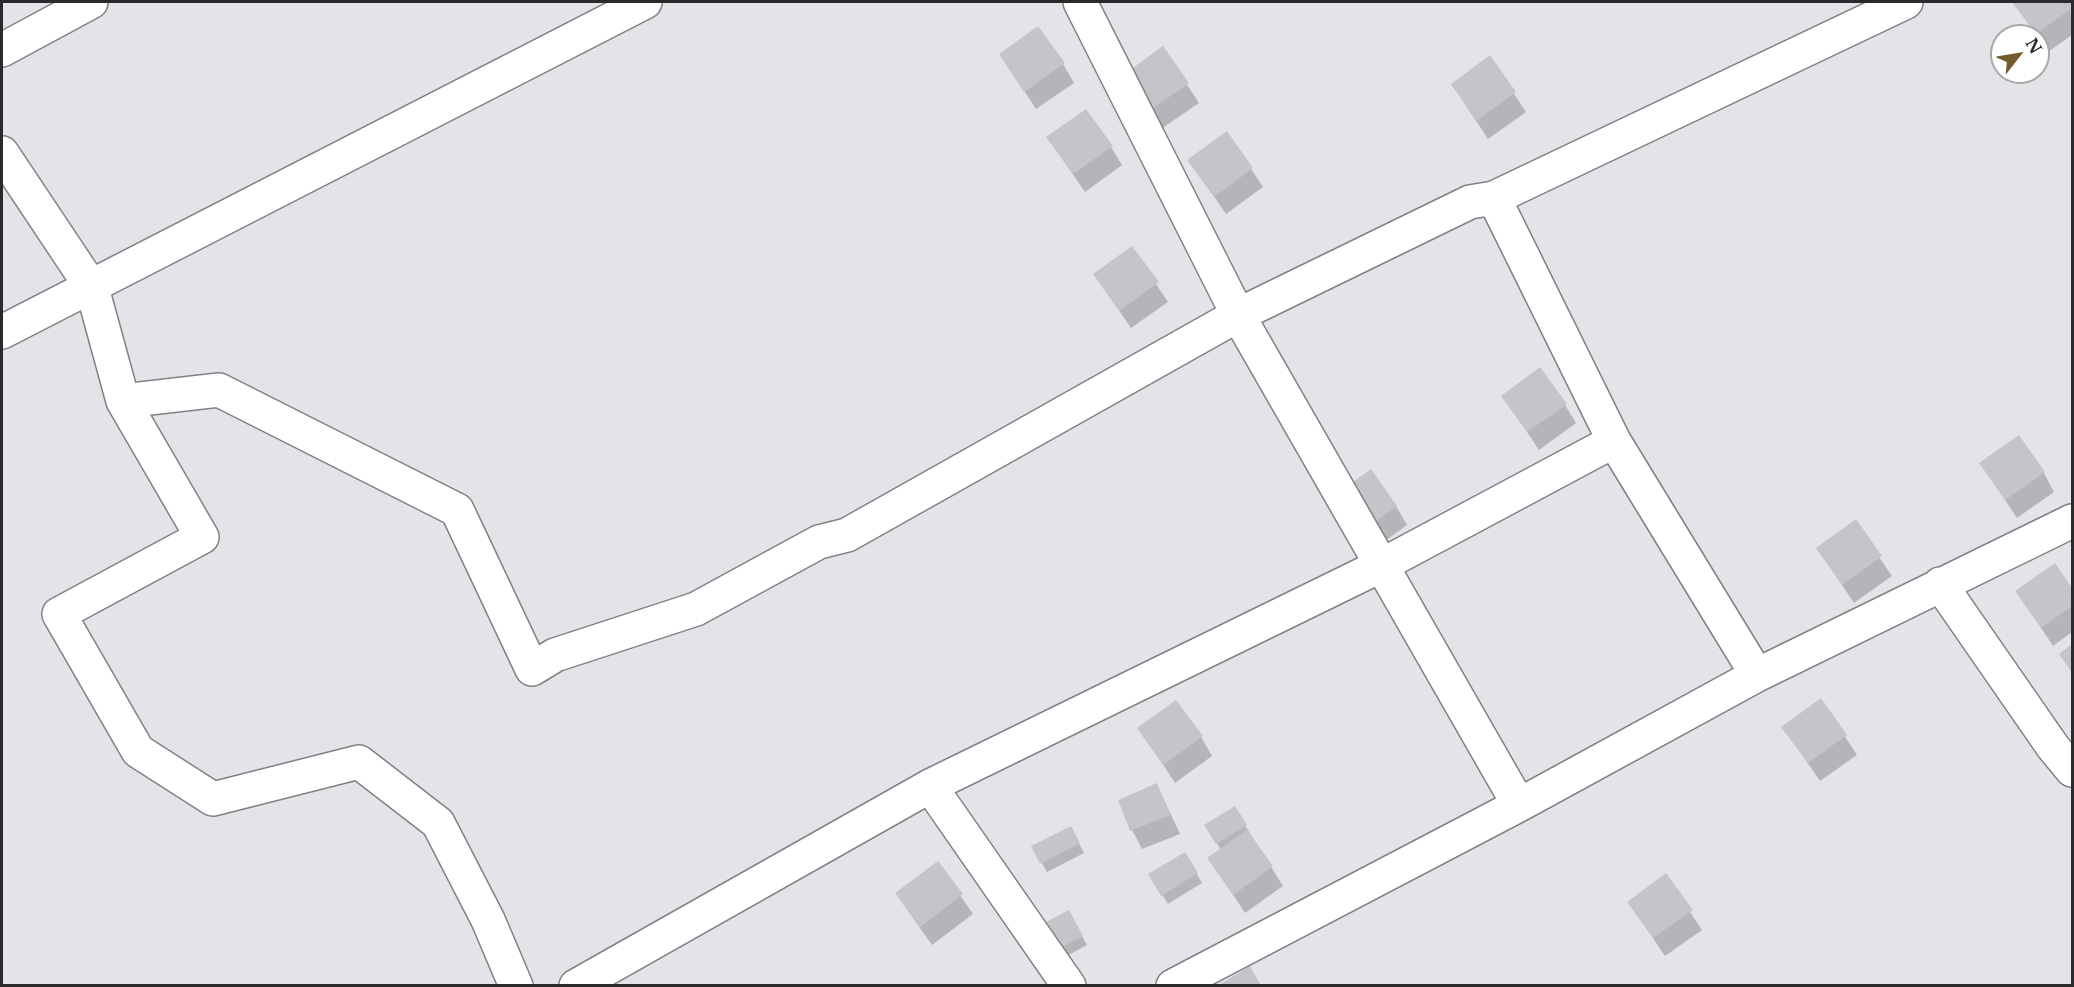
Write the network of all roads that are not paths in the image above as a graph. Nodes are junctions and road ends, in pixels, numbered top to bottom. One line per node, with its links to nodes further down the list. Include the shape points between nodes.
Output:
1 (91, 2): 5 (street)
2 (645, 2): 8 (street)
3 (1080, 2): 9 (street)
4 (1906, 2): 7 (street)
5 (2, 50)
6 (2, 153): 8 (street)
7 (1494, 198): 9 (street, via 1470,202); 12 (street)
8 (92, 288): 10 (street); 11 (street)
9 (1238, 315): 11 (street, via 847,534 819,542 696,609 555,656 532,669 457,510 219,390); 14 (street)
10 (2, 332)
11 (123, 401): 20 (street, via 202,537 60,614 138,751 213,799 359,762 438,823 488,920)
12 (1614, 441): 14 (street); 16 (street)
13 (2073, 521): 15 (street)
14 (1382, 565): 18 (street); 19 (street)
15 (1940, 584): 16 (street); 17 (street)
16 (1757, 675): 19 (street)
17 (2073, 770)
18 (930, 786): 21 (street); 22 (street)
19 (1519, 805): 23 (street)
20 (516, 986)
21 (576, 986)
22 (1069, 986)
23 (1173, 986)

